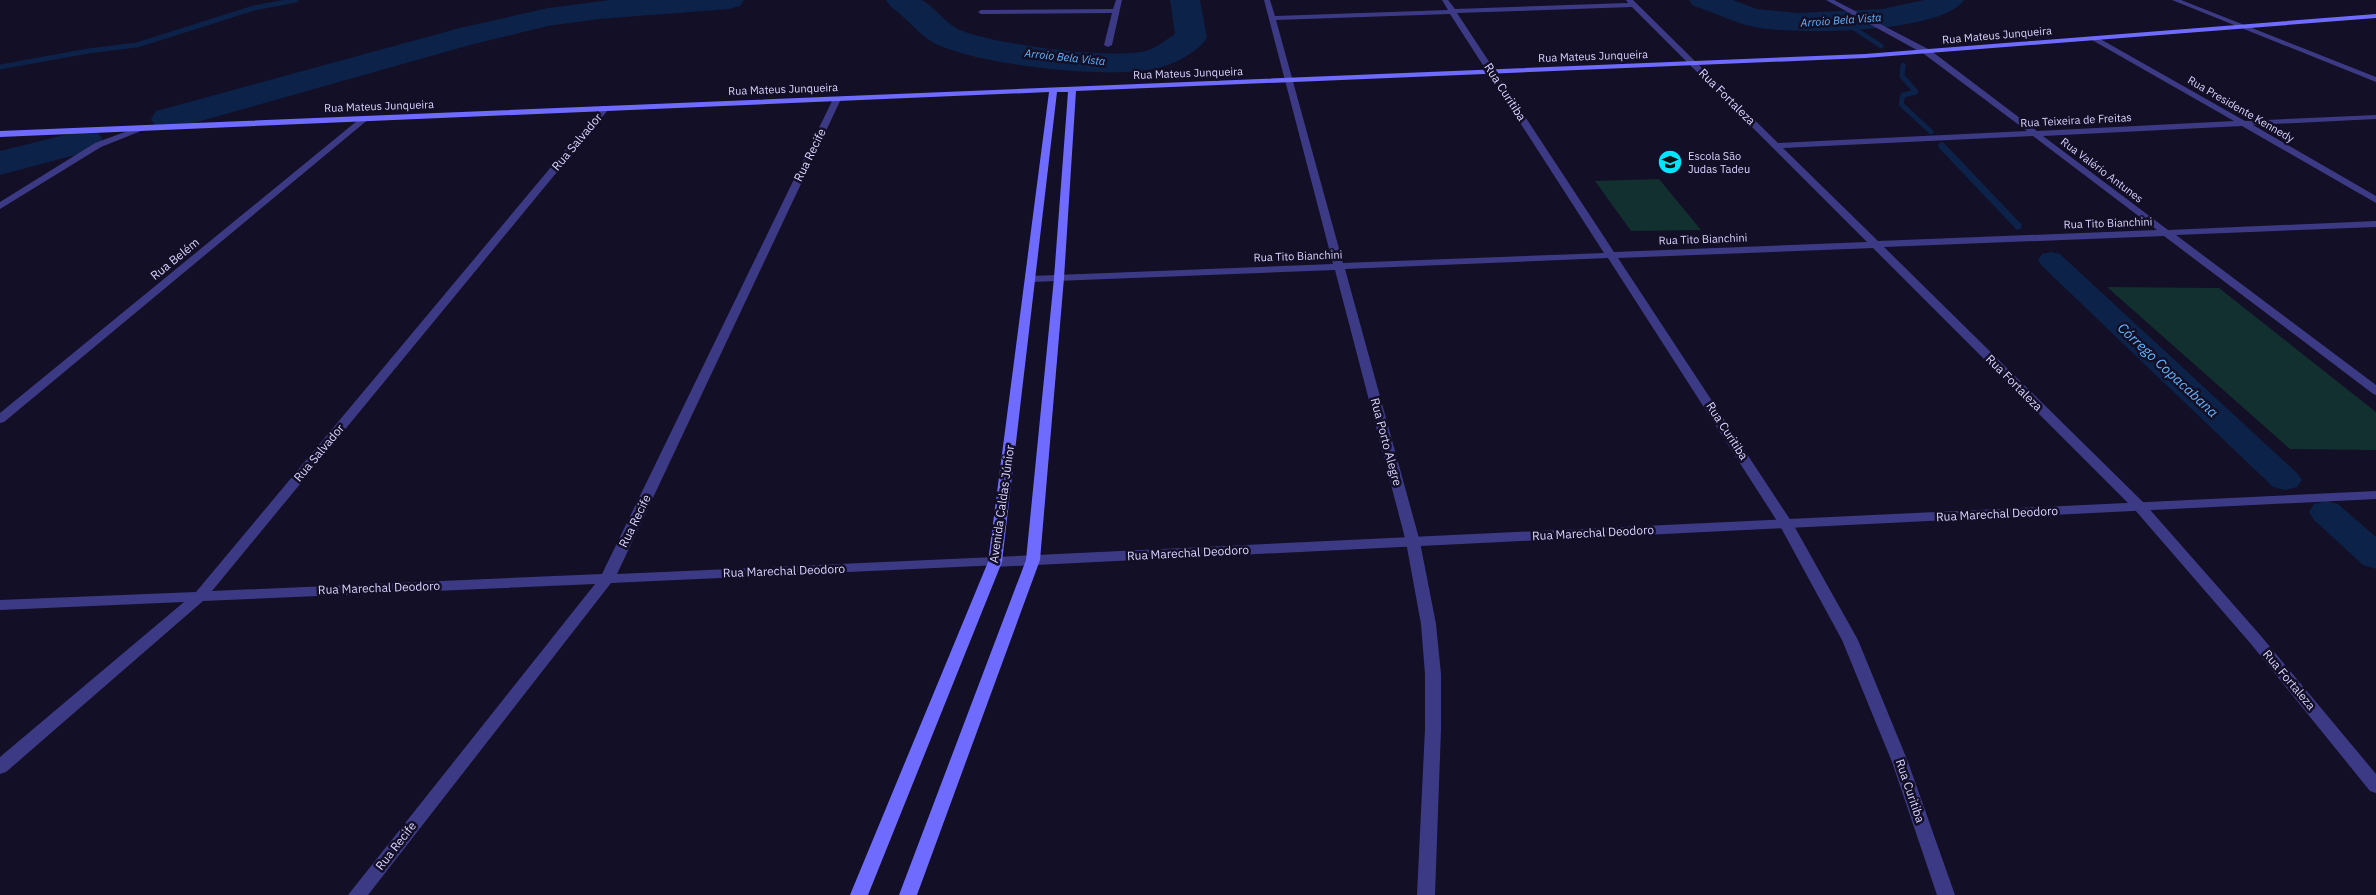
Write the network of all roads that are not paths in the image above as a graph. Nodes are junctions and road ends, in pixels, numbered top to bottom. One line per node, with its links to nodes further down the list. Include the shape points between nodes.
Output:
1 (1119, 0): 7 (street)
2 (1267, 0): 11 (street, Rua Porto Alegre)
3 (1445, 0): 9 (street, Rua Curitiba)
4 (1829, 0): 15 (street, Rua Valério Antunes)
5 (2175, 0): 12 (street)
6 (1632, 3): 9 (street); 16 (street, Rua Fortaleza)
7 (1116, 11): 8 (street); 14 (street)
8 (981, 12)
9 (1452, 12): 11 (street); 17 (street, Rua Curitiba)
10 (2376, 16): 12 (main road, Rua Mateus Junqueira)
11 (1272, 18): 18 (street, Rua Porto Alegre)
12 (2241, 26): 13 (main road, Rua Mateus Junqueira); 19 (street)
13 (2095, 38): 15 (main road, Rua Mateus Junqueira); 26 (street, Rua Presidente Kennedy)
14 (1108, 45)
15 (1927, 52): 16 (main road, Rua Mateus Junqueira); 29 (street, Rua Valério Antunes)
16 (1693, 63): 17 (main road, Rua Mateus Junqueira); 30 (street, Rua Fortaleza)
17 (1491, 72): 18 (main road, Rua Mateus Junqueira); 36 (street, Rua Curitiba)
18 (1289, 80): 20 (main road, Rua Mateus Junqueira); 37 (street, Rua Porto Alegre)
19 (2376, 80)
20 (1072, 89): 21 (main road, Rua Mateus Junqueira); 38 (main road)
21 (1053, 90): 22 (main road, Rua Mateus Junqueira); 39 (main road, Avenida Caldas Júnior)
22 (837, 98): 23 (main road, Rua Mateus Junqueira); 48 (street, Rua Recife)
23 (606, 108): 25 (main road, Rua Mateus Junqueira); 49 (street, Rua Salvador)
24 (2376, 116): 26 (street, Rua Teixeira de Freitas)
25 (366, 118): 27 (main road, Rua Mateus Junqueira); 41 (street, Rua Belém)
26 (2244, 123): 29 (street, Rua Teixeira de Freitas); 31 (street, Rua Presidente Kennedy)
27 (147, 127): 28 (main road, Rua Mateus Junqueira); 32 (street, via 98,145)
28 (0, 134)
29 (2035, 134): 30 (street, Rua Teixeira de Freitas); 34 (street, Rua Valério Antunes)
30 (1777, 146): 35 (street, Rua Fortaleza)
31 (2376, 200)
32 (0, 206)
33 (2376, 224): 34 (street, Rua Tito Bianchini)
34 (2166, 233): 35 (street, Rua Tito Bianchini); 40 (street, Rua Valério Antunes)
35 (1875, 245): 36 (street, Rua Tito Bianchini); 43 (street, Rua Fortaleza)
36 (1613, 256): 37 (street, Rua Tito Bianchini); 44 (street, Rua Curitiba)
37 (1339, 267): 38 (street, Rua Tito Bianchini); 45 (street, Rua Porto Alegre)
38 (1059, 278): 39 (street, Rua Tito Bianchini); 46 (main road)
39 (1031, 279): 47 (main road, Avenida Caldas Júnior)
40 (2376, 391)
41 (0, 419)
42 (2376, 495): 43 (street, Rua Marechal Deodoro)
43 (2140, 507): 44 (street, Rua Marechal Deodoro); 52 (street, Rua Fortaleza, via 2256,640)
44 (1786, 524): 45 (street, Rua Marechal Deodoro); 57 (street, Rua Curitiba, via 1850,640 1900,762)
45 (1413, 542): 46 (street, Rua Marechal Deodoro); 56 (street, Rua Porto Alegre, via 1426,600 1433,673)
46 (1033, 560): 47 (street, Rua Marechal Deodoro); 55 (main road)
47 (995, 562): 48 (street, Rua Marechal Deodoro); 54 (main road, Avenida Caldas Júnior)
48 (607, 579): 49 (street, Rua Marechal Deodoro); 53 (street, Rua Recife)
49 (200, 596): 50 (street, Rua Marechal Deodoro); 51 (street, Rua Salvador)
50 (0, 604)
51 (0, 768)
52 (2376, 786)
53 (357, 895)
54 (860, 895)
55 (908, 895)
56 (1426, 895)
57 (1946, 895)

